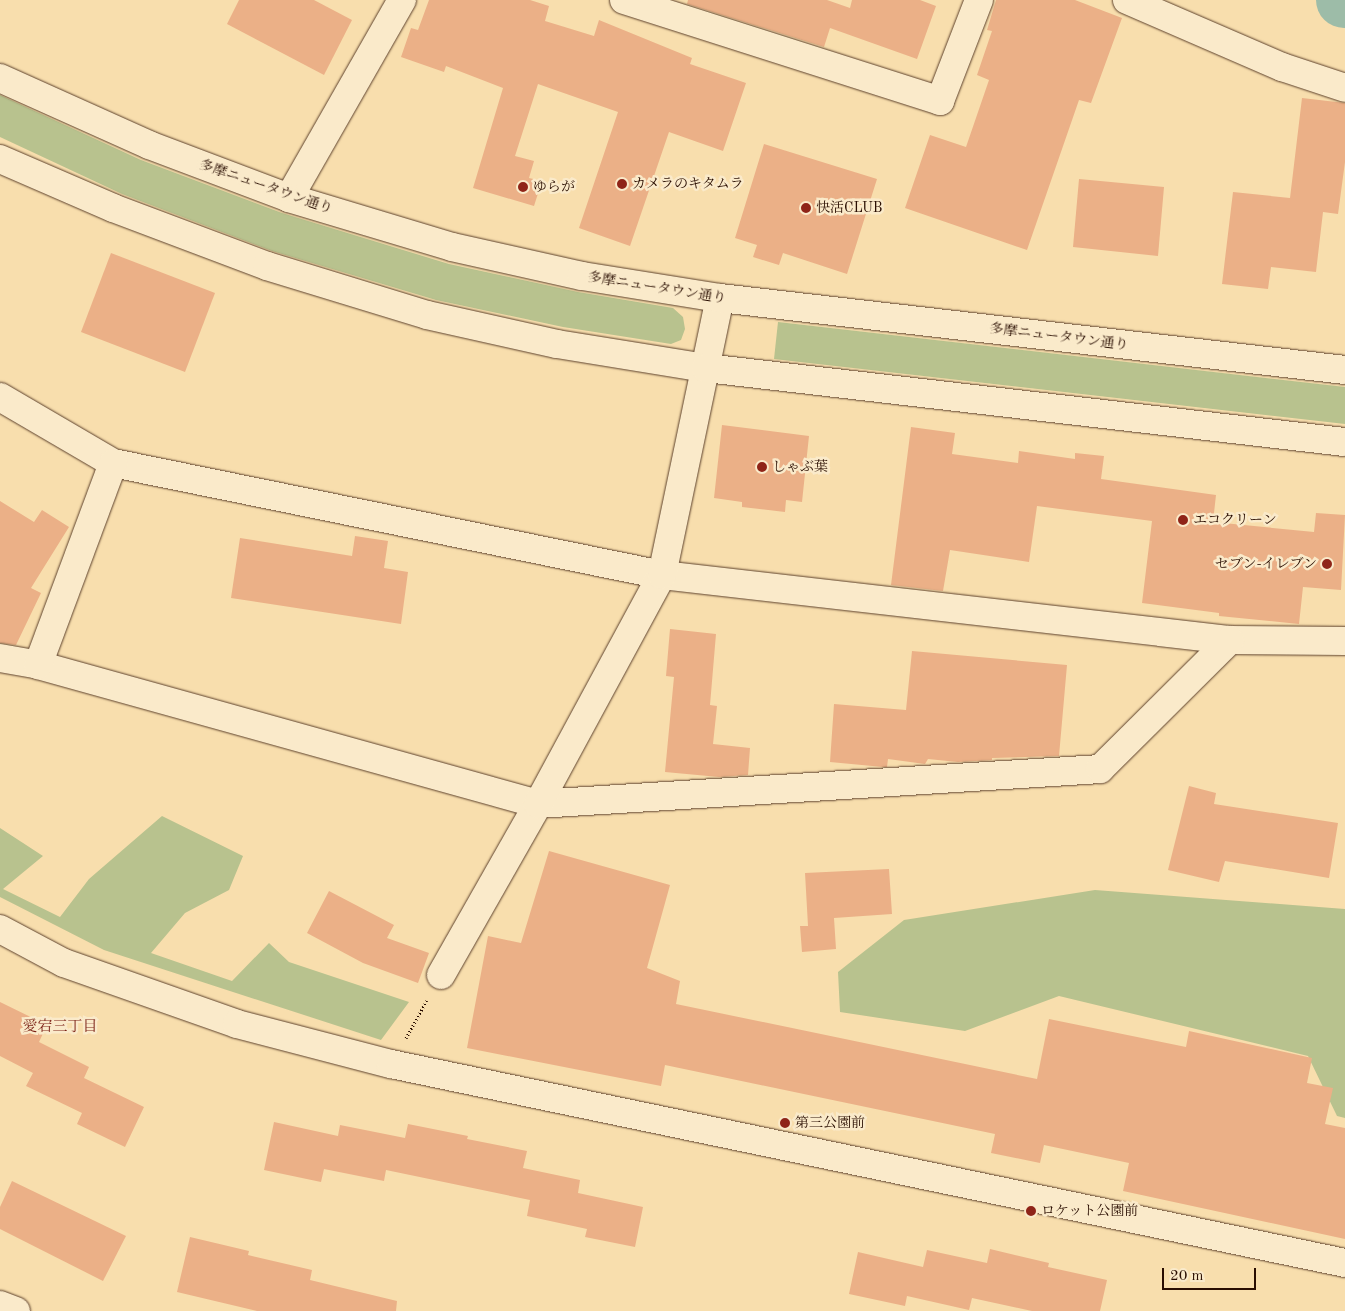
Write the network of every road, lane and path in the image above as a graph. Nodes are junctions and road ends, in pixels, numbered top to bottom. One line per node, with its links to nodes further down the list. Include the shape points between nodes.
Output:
1 (402, 0): 8 (street)
2 (624, 0): 3 (street, via 940,101)
3 (979, 0)
4 (1127, 0): 6 (street, via 1282,67)
5 (0, 78): 8 (street, 多摩ニュータウン通り, via 149,145)
6 (1345, 88)
7 (0, 159): 10 (street, via 113,208 267,266 427,315 557,344)
8 (289, 198): 9 (street, 多摩ニュータウン通り, via 452,247 582,276)
9 (720, 298): 10 (street); 11 (street, 多摩ニュータウン通り)
10 (706, 368): 13 (street); 15 (street)
11 (1345, 370)
12 (0, 397): 14 (street)
13 (1345, 442)
14 (113, 463): 15 (street); 19 (street)
15 (662, 575): 16 (street); 20 (street)
16 (1230, 640): 17 (street); 20 (street, via 1100,768)
17 (1345, 642)
18 (0, 658): 19 (street)
19 (38, 665): 20 (street)
20 (538, 804): 22 (street)
21 (0, 929): 23 (street, via 64,963 228,1021)
22 (441, 975): 23 (path)
23 (391, 1064): 24 (street)
24 (1345, 1263)
25 (0, 1305): 26 (street)
26 (16, 1311)

